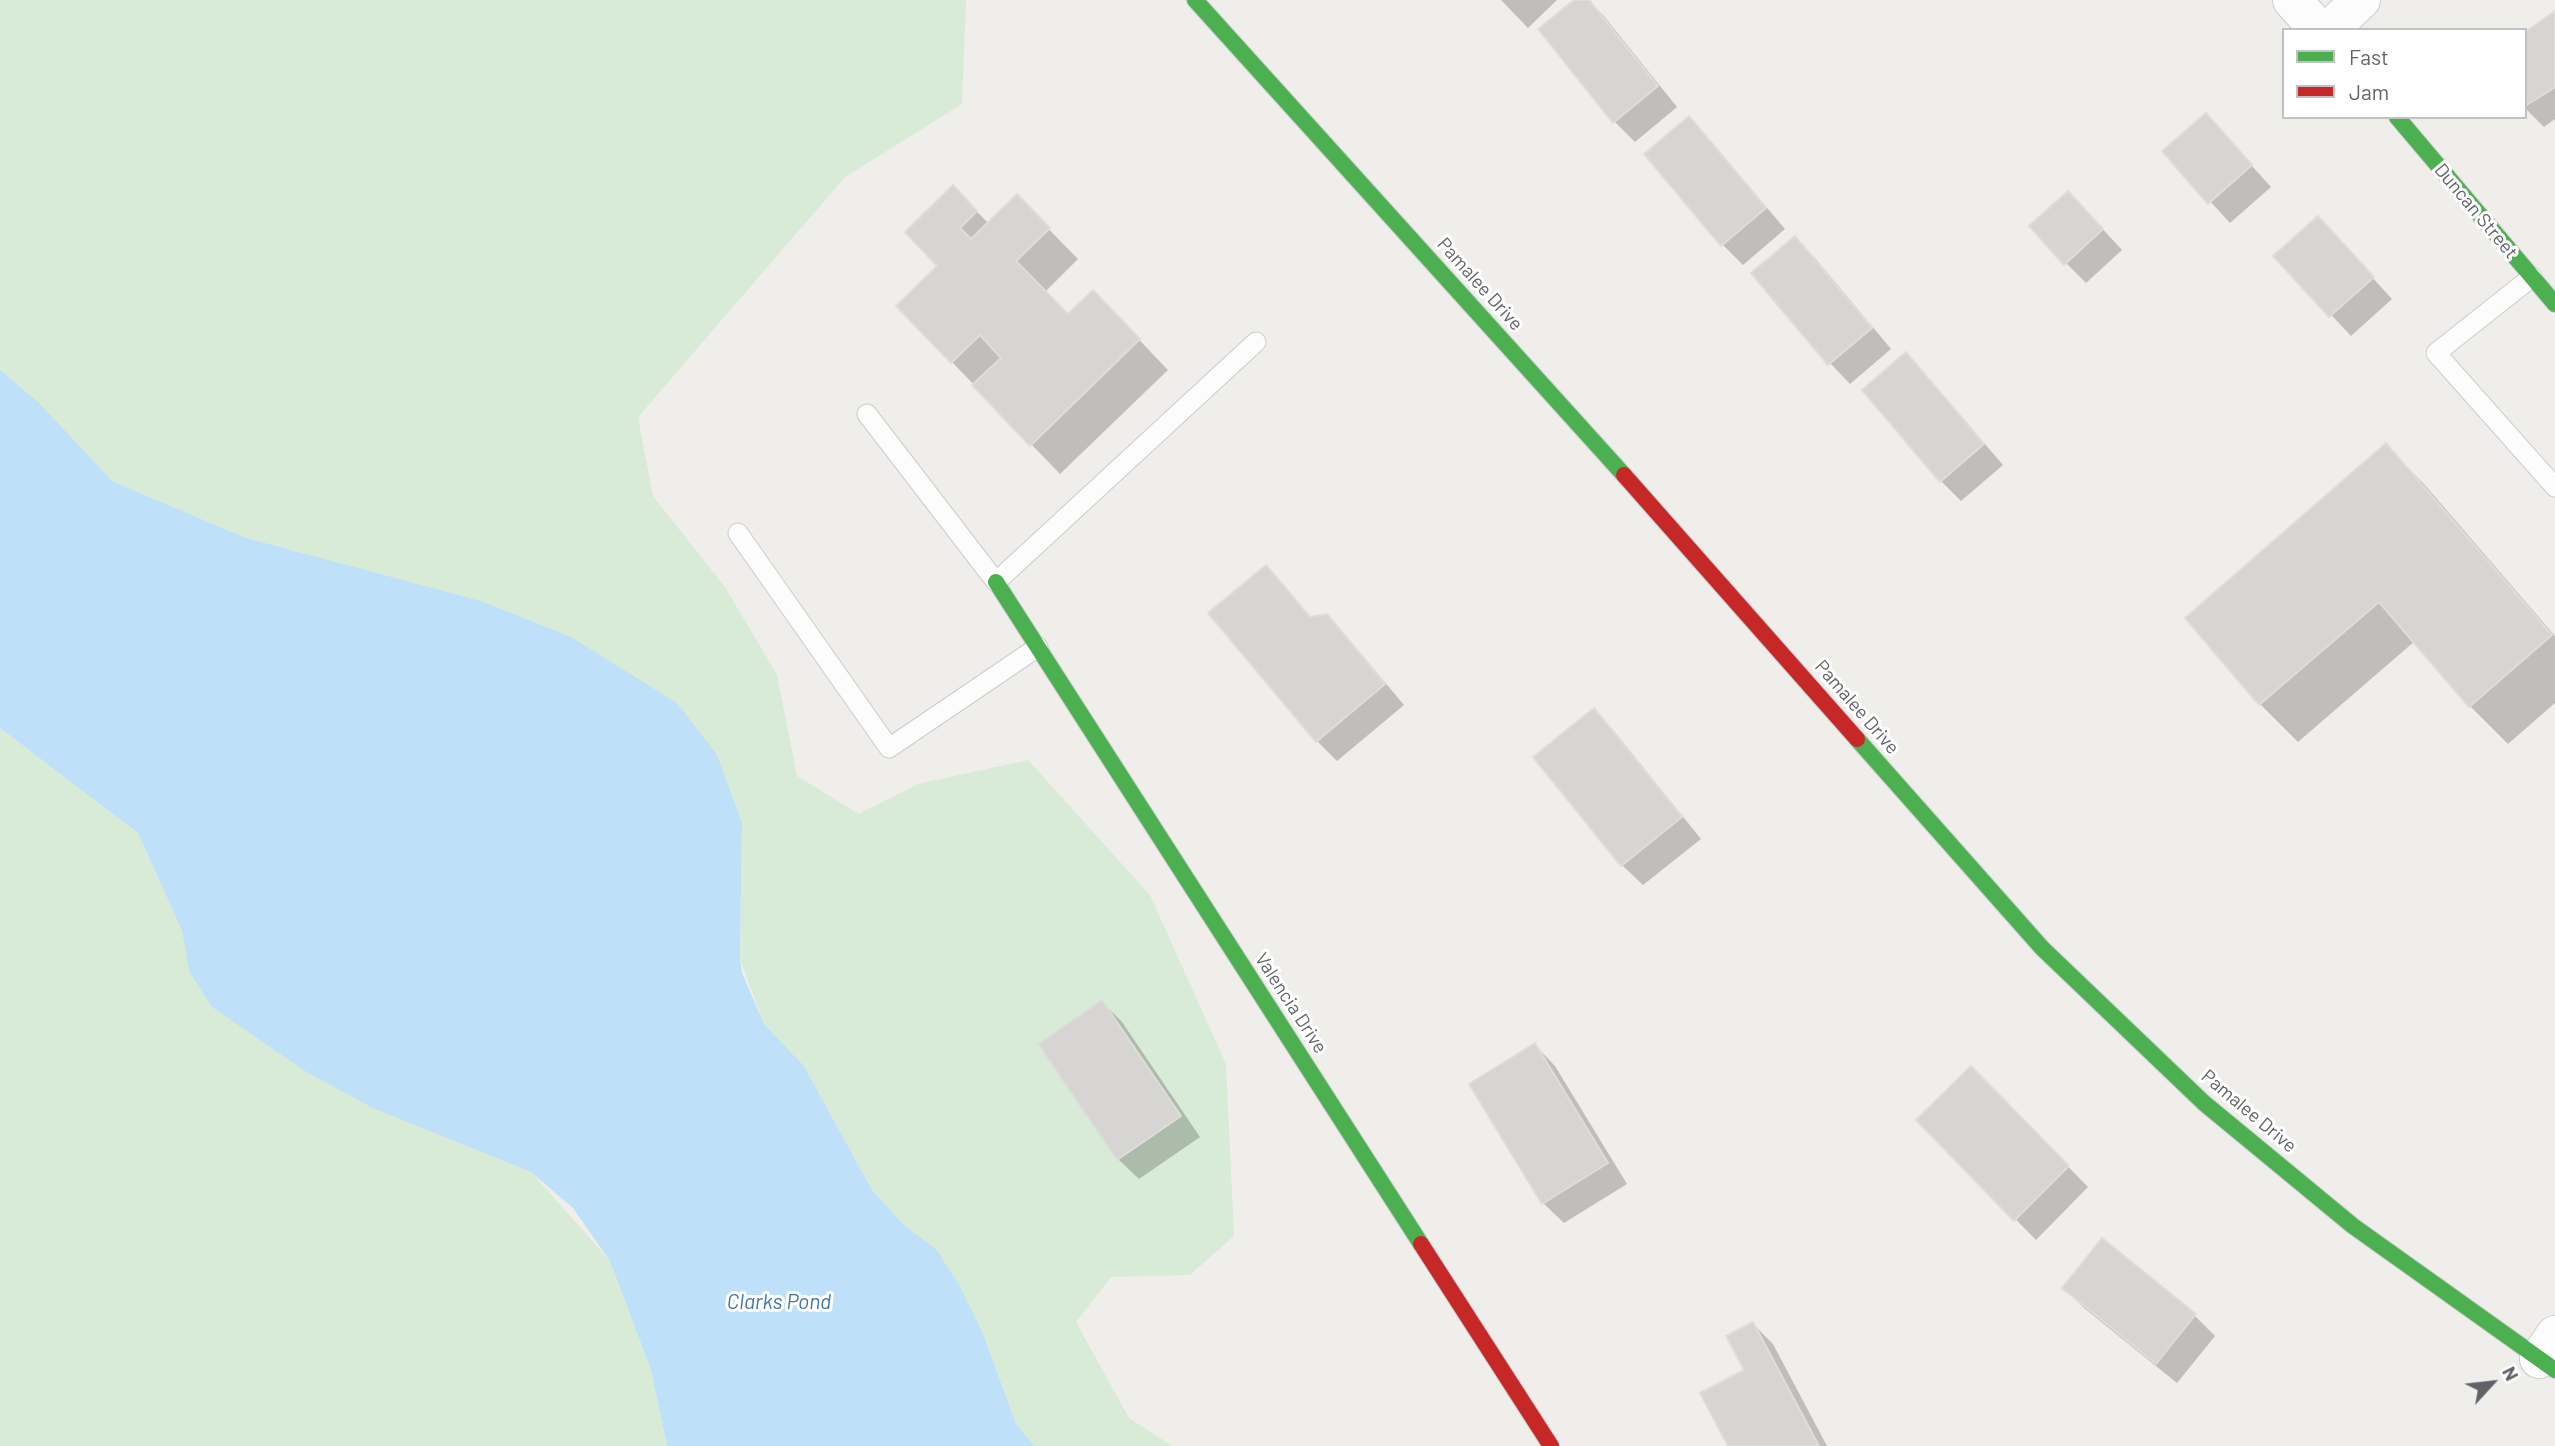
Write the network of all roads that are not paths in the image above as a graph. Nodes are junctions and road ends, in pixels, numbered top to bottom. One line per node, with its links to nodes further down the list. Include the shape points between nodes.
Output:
1 (1195, 0): 15 (main road, Pamalee Drive, via 1625,476 2042,948 2204,1103 2332,1208)
2 (2292, 0): 4 (street)
3 (2361, 0): 5 (street)
4 (2317, 28)
5 (2331, 28)
6 (2399, 119): 7 (main road, Duncan Street)
7 (2532, 277): 8 (main road, Duncan Street); 11 (lane, via 2436,353)
8 (2555, 304)
9 (1256, 342): 13 (lane)
10 (867, 414): 13 (lane)
11 (2555, 487)
12 (738, 533): 14 (lane, via 889,748)
13 (996, 582): 14 (main road, Valencia Drive)
14 (1038, 647): 16 (main road, Valencia Drive)
15 (2550, 1355)
16 (1551, 1446)

